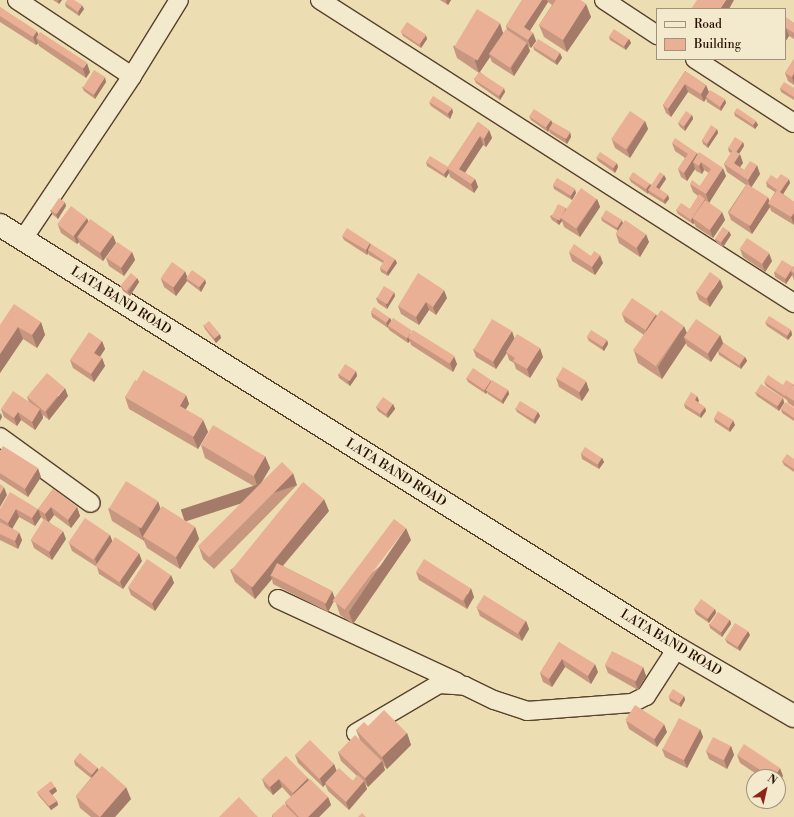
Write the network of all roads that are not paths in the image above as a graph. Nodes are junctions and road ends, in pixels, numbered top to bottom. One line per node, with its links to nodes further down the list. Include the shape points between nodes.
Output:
1 (17, 0): 7 (street)
2 (178, 0): 7 (street)
3 (320, 0): 11 (street)
4 (604, 0): 5 (street)
5 (656, 34)
6 (697, 60): 8 (street)
7 (132, 76): 10 (street)
8 (794, 123)
9 (0, 225): 10 (main road, LATA BAND ROAD)
10 (23, 239): 15 (main road, LATA BAND ROAD)
11 (794, 303)
12 (0, 437): 13 (street)
13 (91, 503)
14 (278, 599): 16 (street)
15 (677, 648): 16 (street, via 646,696 632,703 528,711 494,700); 17 (main road, LATA BAND ROAD)
16 (465, 686): 18 (street, via 439,684)
17 (794, 716)
18 (356, 733)

